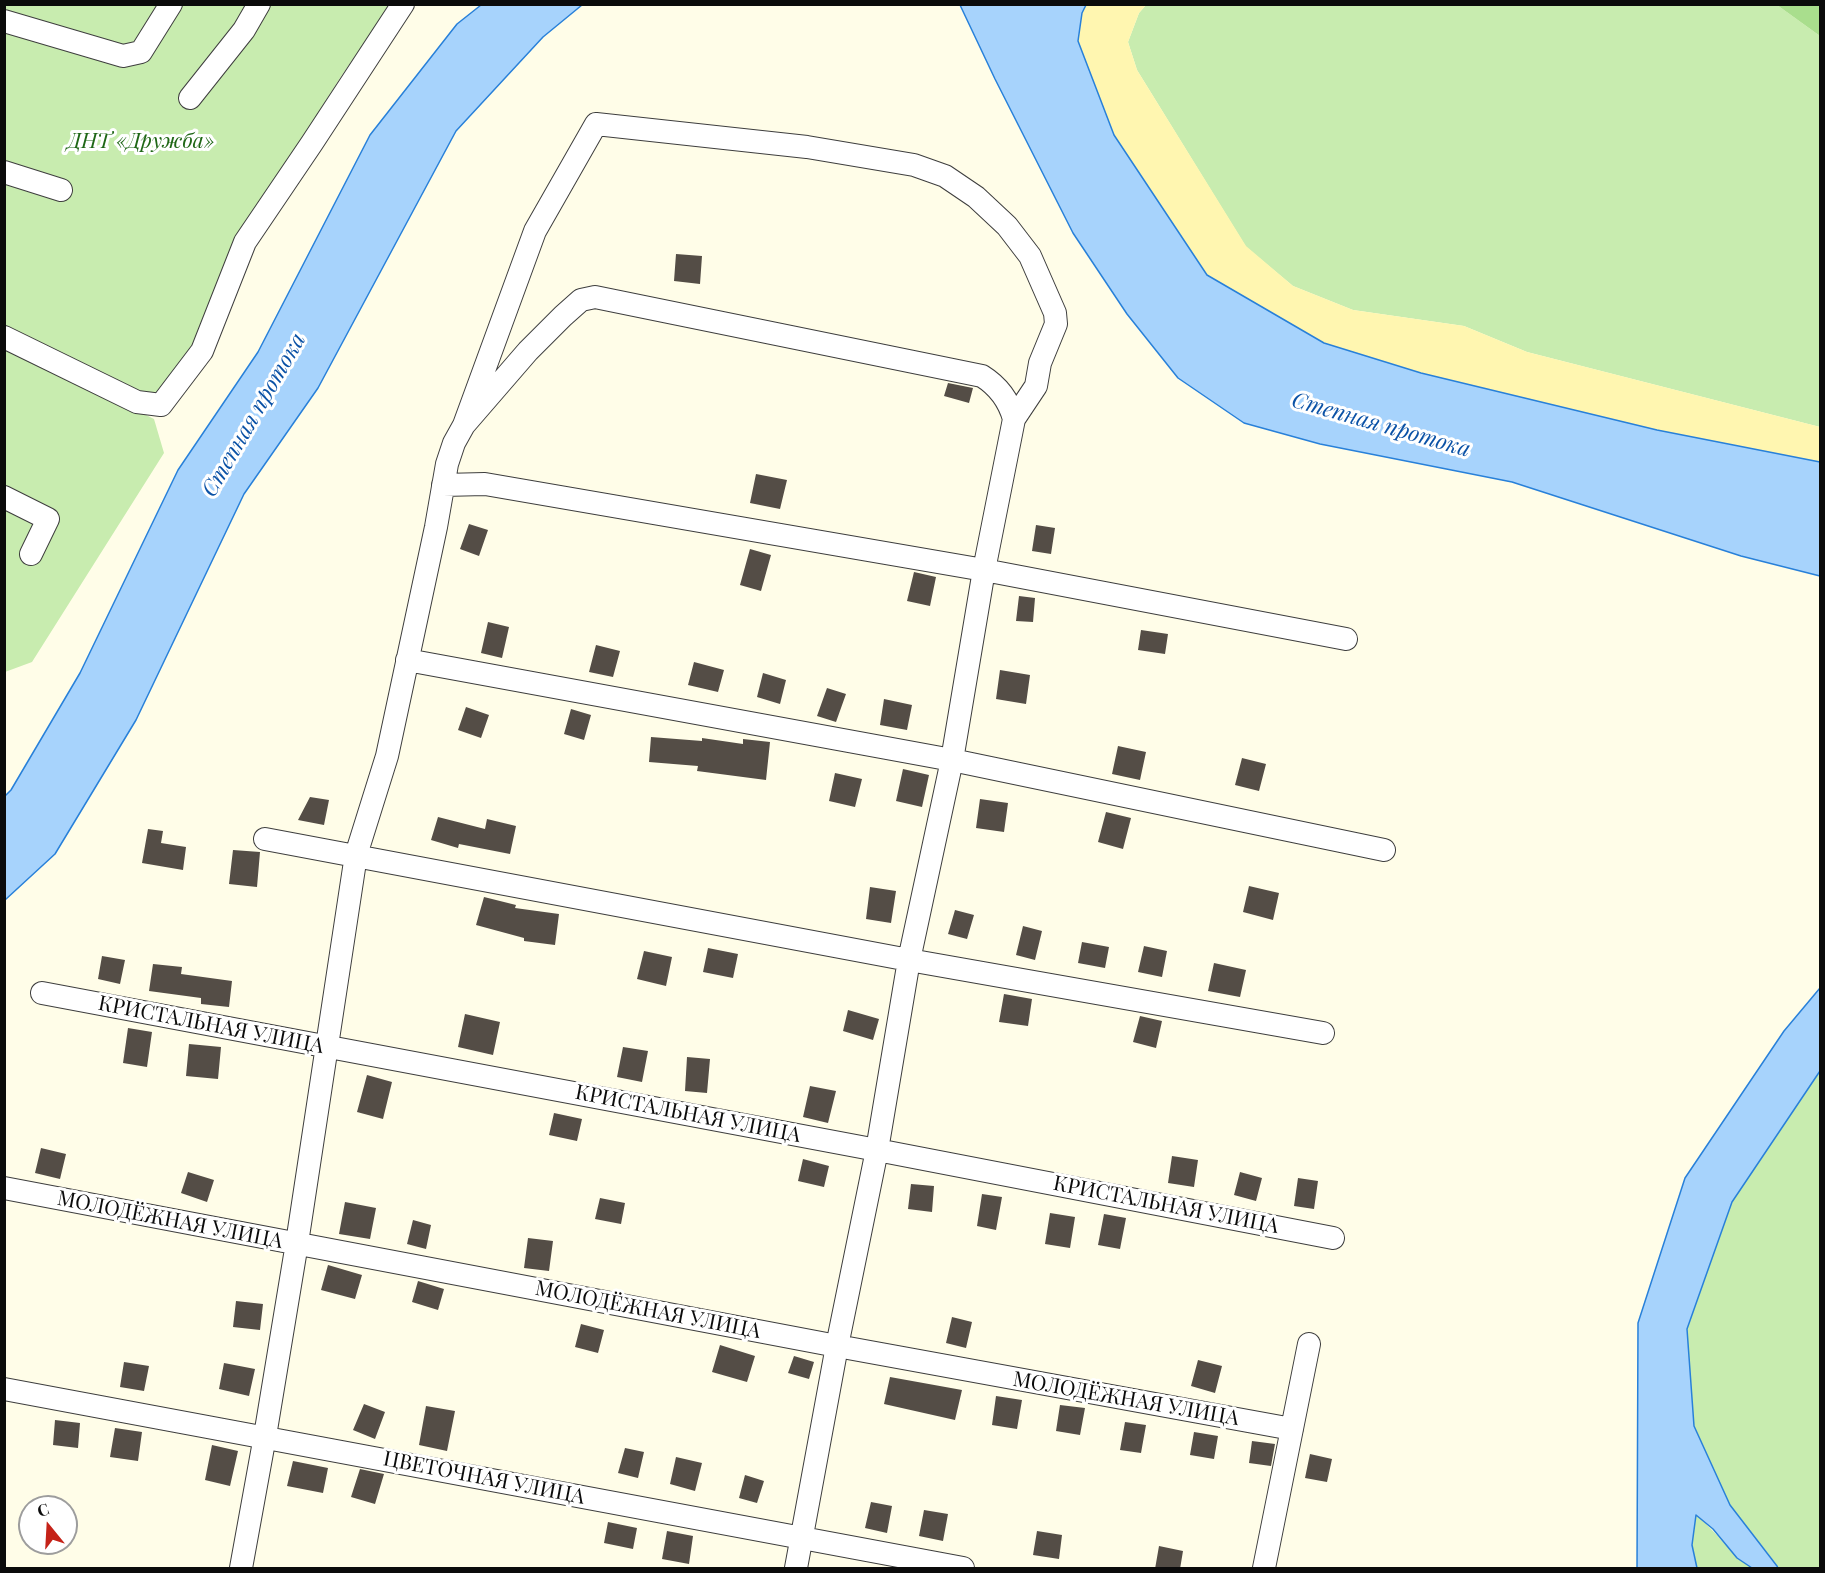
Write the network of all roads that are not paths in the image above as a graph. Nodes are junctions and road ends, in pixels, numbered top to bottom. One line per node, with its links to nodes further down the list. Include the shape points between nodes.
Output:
1 (171, 4): 4 (street, via 141,52 123,56)
2 (260, 4): 5 (street)
3 (403, 4): 8 (street, via 244,242 202,351 160,405 137,402)
4 (4, 21)
5 (190, 98)
6 (4, 172): 7 (street)
7 (60, 190)
8 (4, 337)
9 (1014, 419): 10 (street, via 1001,392 982,376 595,297 581,300 562,316); 10 (street, via 1036,386 1040,363 1056,324 1055,313 1030,256 1007,226 976,197 945,176 914,165 807,147 596,124 535,231); 14 (street)
10 (464, 425): 11 (street, via 454,443)
11 (443, 485): 14 (street, via 485,484); 16 (street)
12 (4, 497): 13 (street, via 48,519)
13 (31, 554)
14 (984, 570): 15 (street); 17 (street)
15 (1346, 639)
16 (407, 660): 17 (street); 20 (street, via 387,756)
17 (952, 760): 19 (street); 21 (street)
18 (265, 839): 20 (street)
19 (1384, 850)
20 (356, 855): 21 (street); 24 (street)
21 (909, 960): 23 (street); 25 (street)
22 (42, 993): 24 (street, КРИСТАЛЬНАЯ УЛИЦА)
23 (1323, 1033)
24 (328, 1046): 25 (street, КРИСТАЛЬНАЯ УЛИЦА); 28 (street)
25 (877, 1150): 27 (street, КРИСТАЛЬНАЯ УЛИЦА); 30 (street)
26 (4, 1188): 28 (street, МОЛОДЁЖНАЯ УЛИЦА)
27 (1333, 1238)
28 (297, 1243): 30 (street, МОЛОДЁЖНАЯ УЛИЦА); 33 (street)
29 (1309, 1344): 32 (street)
30 (837, 1346): 32 (street, МОЛОДЁЖНАЯ УЛИЦА); 34 (street)
31 (4, 1389): 33 (street, ЦВЕТОЧНАЯ УЛИЦА)
32 (1292, 1429): 38 (street)
33 (265, 1436): 34 (street, ЦВЕТОЧНАЯ УЛИЦА); 35 (street)
34 (801, 1538): 36 (street); 37 (street, ЦВЕТОЧНАЯ УЛИЦА)
35 (241, 1569)
36 (796, 1569)
37 (963, 1569)
38 (1264, 1569)

